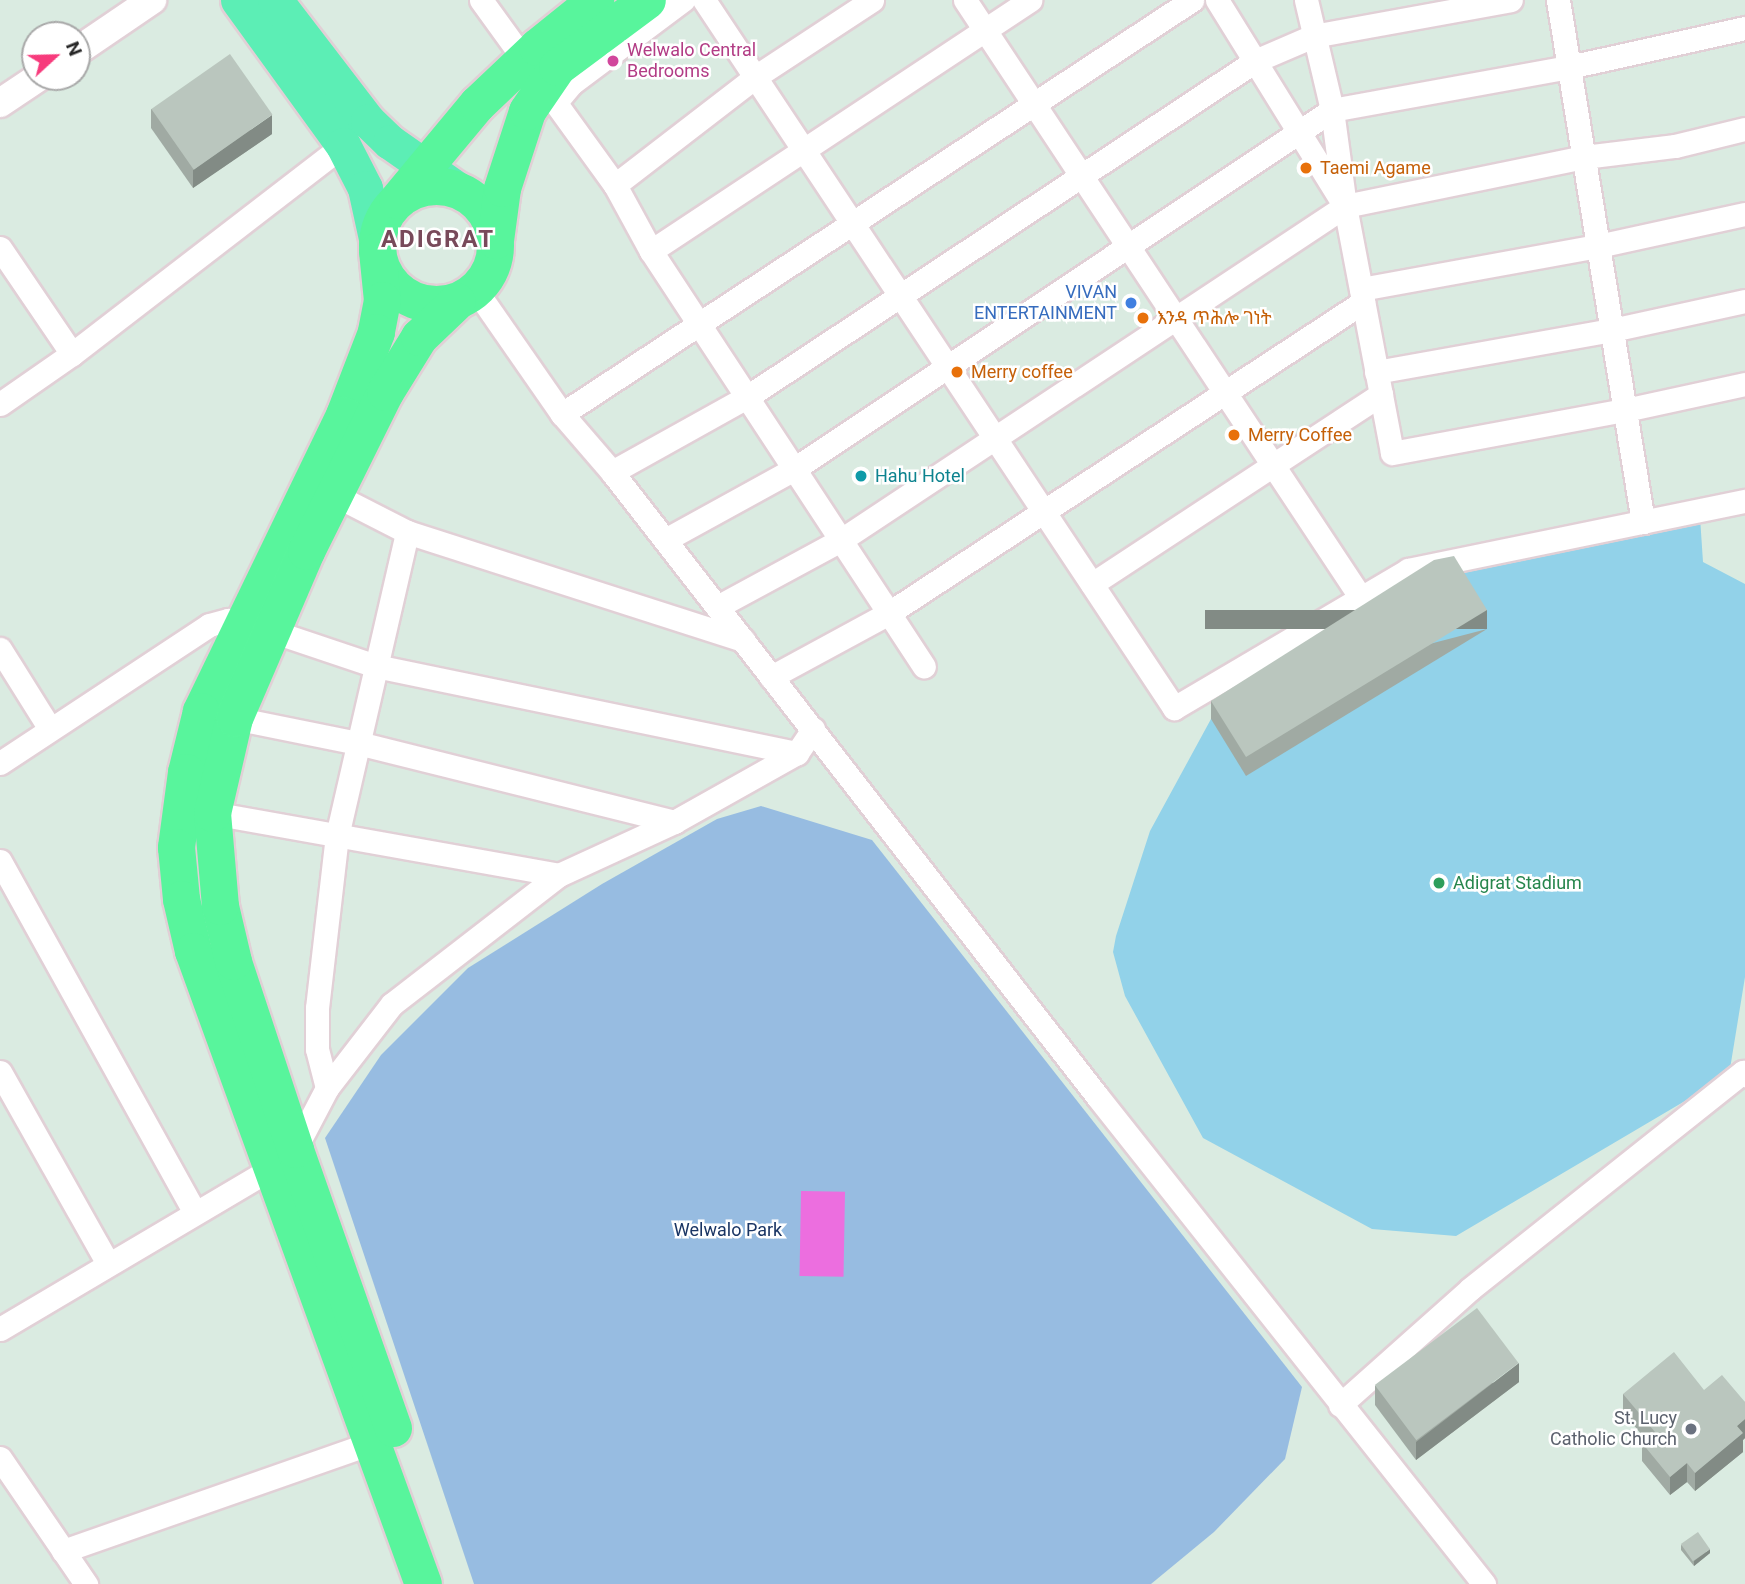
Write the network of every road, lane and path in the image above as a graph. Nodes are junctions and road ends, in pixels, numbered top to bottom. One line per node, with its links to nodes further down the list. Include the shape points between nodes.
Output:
1 (152, 0): 20 (street)
2 (238, 0): 31 (main road)
3 (275, 0): 34 (main road, via 368,121)
4 (481, 0): 24 (street)
5 (647, 0): 24 (highway)
6 (683, 0): 24 (street, via 572,83)
7 (704, 0): 23 (street)
8 (872, 0): 23 (street)
9 (965, 0): 18 (street)
10 (1030, 0): 18 (street)
11 (1192, 0): 27 (street)
12 (1217, 0): 21 (street)
13 (1306, 0): 19 (street)
14 (1511, 0): 19 (street)
15 (1558, 0): 22 (street)
16 (581, 4): 24 (highway)
17 (1745, 29): 22 (street)
18 (985, 30): 27 (street); 32 (street)
19 (1313, 36): 21 (street); 28 (street)
20 (91, 41)
21 (1255, 61): 30 (street); 35 (street)
22 (1569, 67): 28 (street); 33 (street)
23 (755, 77): 32 (street); 36 (street)
24 (540, 84): 34 (highway, via 477,104); 36 (street); 42 (highway, via 515,140 497,210)
25 (21, 89): 26 (street)
26 (0, 103)
27 (1034, 104): 35 (street); 41 (street)
28 (1332, 110): 30 (street); 39 (street)
29 (1745, 129): 33 (street, via 1675,146)
30 (1300, 134): 39 (street); 46 (street)
31 (343, 145): 44 (main road, via 365,188); 55 (street)
32 (804, 150): 41 (street); 47 (street)
33 (1584, 157): 39 (street); 43 (street)
34 (425, 166): 37 (main road); 38 (highway)
35 (1081, 176): 46 (street); 50 (street)
36 (615, 185): 47 (street)
37 (460, 191): 38 (highway, via 427,187); 42 (highway, via 486,215)
38 (396, 202): 44 (highway, via 383,219)
39 (1345, 205): 49 (street); 52 (street)
40 (1745, 214): 43 (street)
41 (853, 224): 50 (street); 53 (street)
42 (495, 245): 48 (highway, via 490,269)
43 (1598, 246): 49 (street); 54 (street)
44 (377, 247): 48 (highway, via 389,281 406,296 435,304); 68 (highway, via 382,300 376,332 344,415)
45 (0, 248): 55 (street)
46 (1128, 248): 52 (street); 56 (street)
47 (651, 251): 53 (street)
48 (466, 295): 63 (street, via 510,334); 68 (highway, via 434,320 412,349)
49 (1362, 295): 57 (street); 59 (street)
50 (901, 296): 56 (street); 60 (street)
51 (1745, 301): 54 (street)
52 (1175, 319): 59 (street); 64 (street)
53 (700, 326): 60 (street); 63 (street)
54 (1612, 330): 57 (street); 62 (street)
55 (72, 354): 61 (street)
56 (947, 367): 64 (street); 66 (street)
57 (1379, 383): 62 (street, via 1391,453); 65 (street)
58 (1745, 384): 62 (street)
59 (1223, 392): 65 (street); 70 (street)
60 (747, 397): 66 (street); 67 (street)
61 (0, 404)
62 (1625, 410): 71 (street)
63 (562, 414): 67 (street)
64 (995, 438): 70 (street); 74 (street)
65 (1272, 465): 75 (street); 76 (street)
66 (794, 469): 73 (street); 74 (street)
67 (612, 472): 73 (street)
68 (324, 489): 72 (street); 79 (highway)
69 (1745, 501): 71 (street)
70 (1043, 511): 75 (street); 78 (street)
71 (1643, 522): 76 (street, via 1408,570)
72 (407, 532): 80 (street); 82 (street)
73 (665, 540): 77 (street)
74 (841, 540): 77 (street); 78 (street)
75 (1092, 584): 76 (street, via 1174,708)
76 (1361, 598)
77 (718, 607): 80 (street)
78 (889, 613): 83 (street); 84 (street)
79 (258, 627): 82 (street); 85 (highway); 86 (street, via 228,620 209,625); 99 (highway, via 201,712 186,772 176,847 193,951)
80 (743, 640): 84 (street)
81 (3, 661): 86 (street)
82 (376, 666): 88 (street); 89 (street)
83 (924, 666)
84 (771, 677): 87 (street)
85 (234, 718): 88 (street); 91 (highway)
86 (50, 729): 90 (street)
87 (813, 729): 89 (street); 103 (street)
88 (358, 744): 92 (street); 93 (street)
89 (797, 753): 92 (street)
90 (0, 763)
91 (212, 813): 93 (street); 99 (highway, via 226,934)
92 (674, 822): 95 (street)
93 (337, 836): 95 (street); 98 (street, via 317,1008 317,1049)
94 (2, 872): 100 (street)
95 (559, 875): 98 (street, via 392,1004)
96 (1744, 1071): 103 (street, via 1469,1289)
97 (0, 1072): 101 (street)
98 (327, 1088): 99 (street)
99 (283, 1159): 100 (street); 104 (highway); 107 (highway)
100 (195, 1213): 101 (street)
101 (108, 1264): 102 (street)
102 (0, 1329)
103 (1340, 1405): 109 (street)
104 (372, 1444): 106 (street); 107 (highway)
105 (0, 1458): 106 (street)
106 (63, 1551): 108 (street)
107 (428, 1583)
108 (86, 1584)
109 (1484, 1584)

